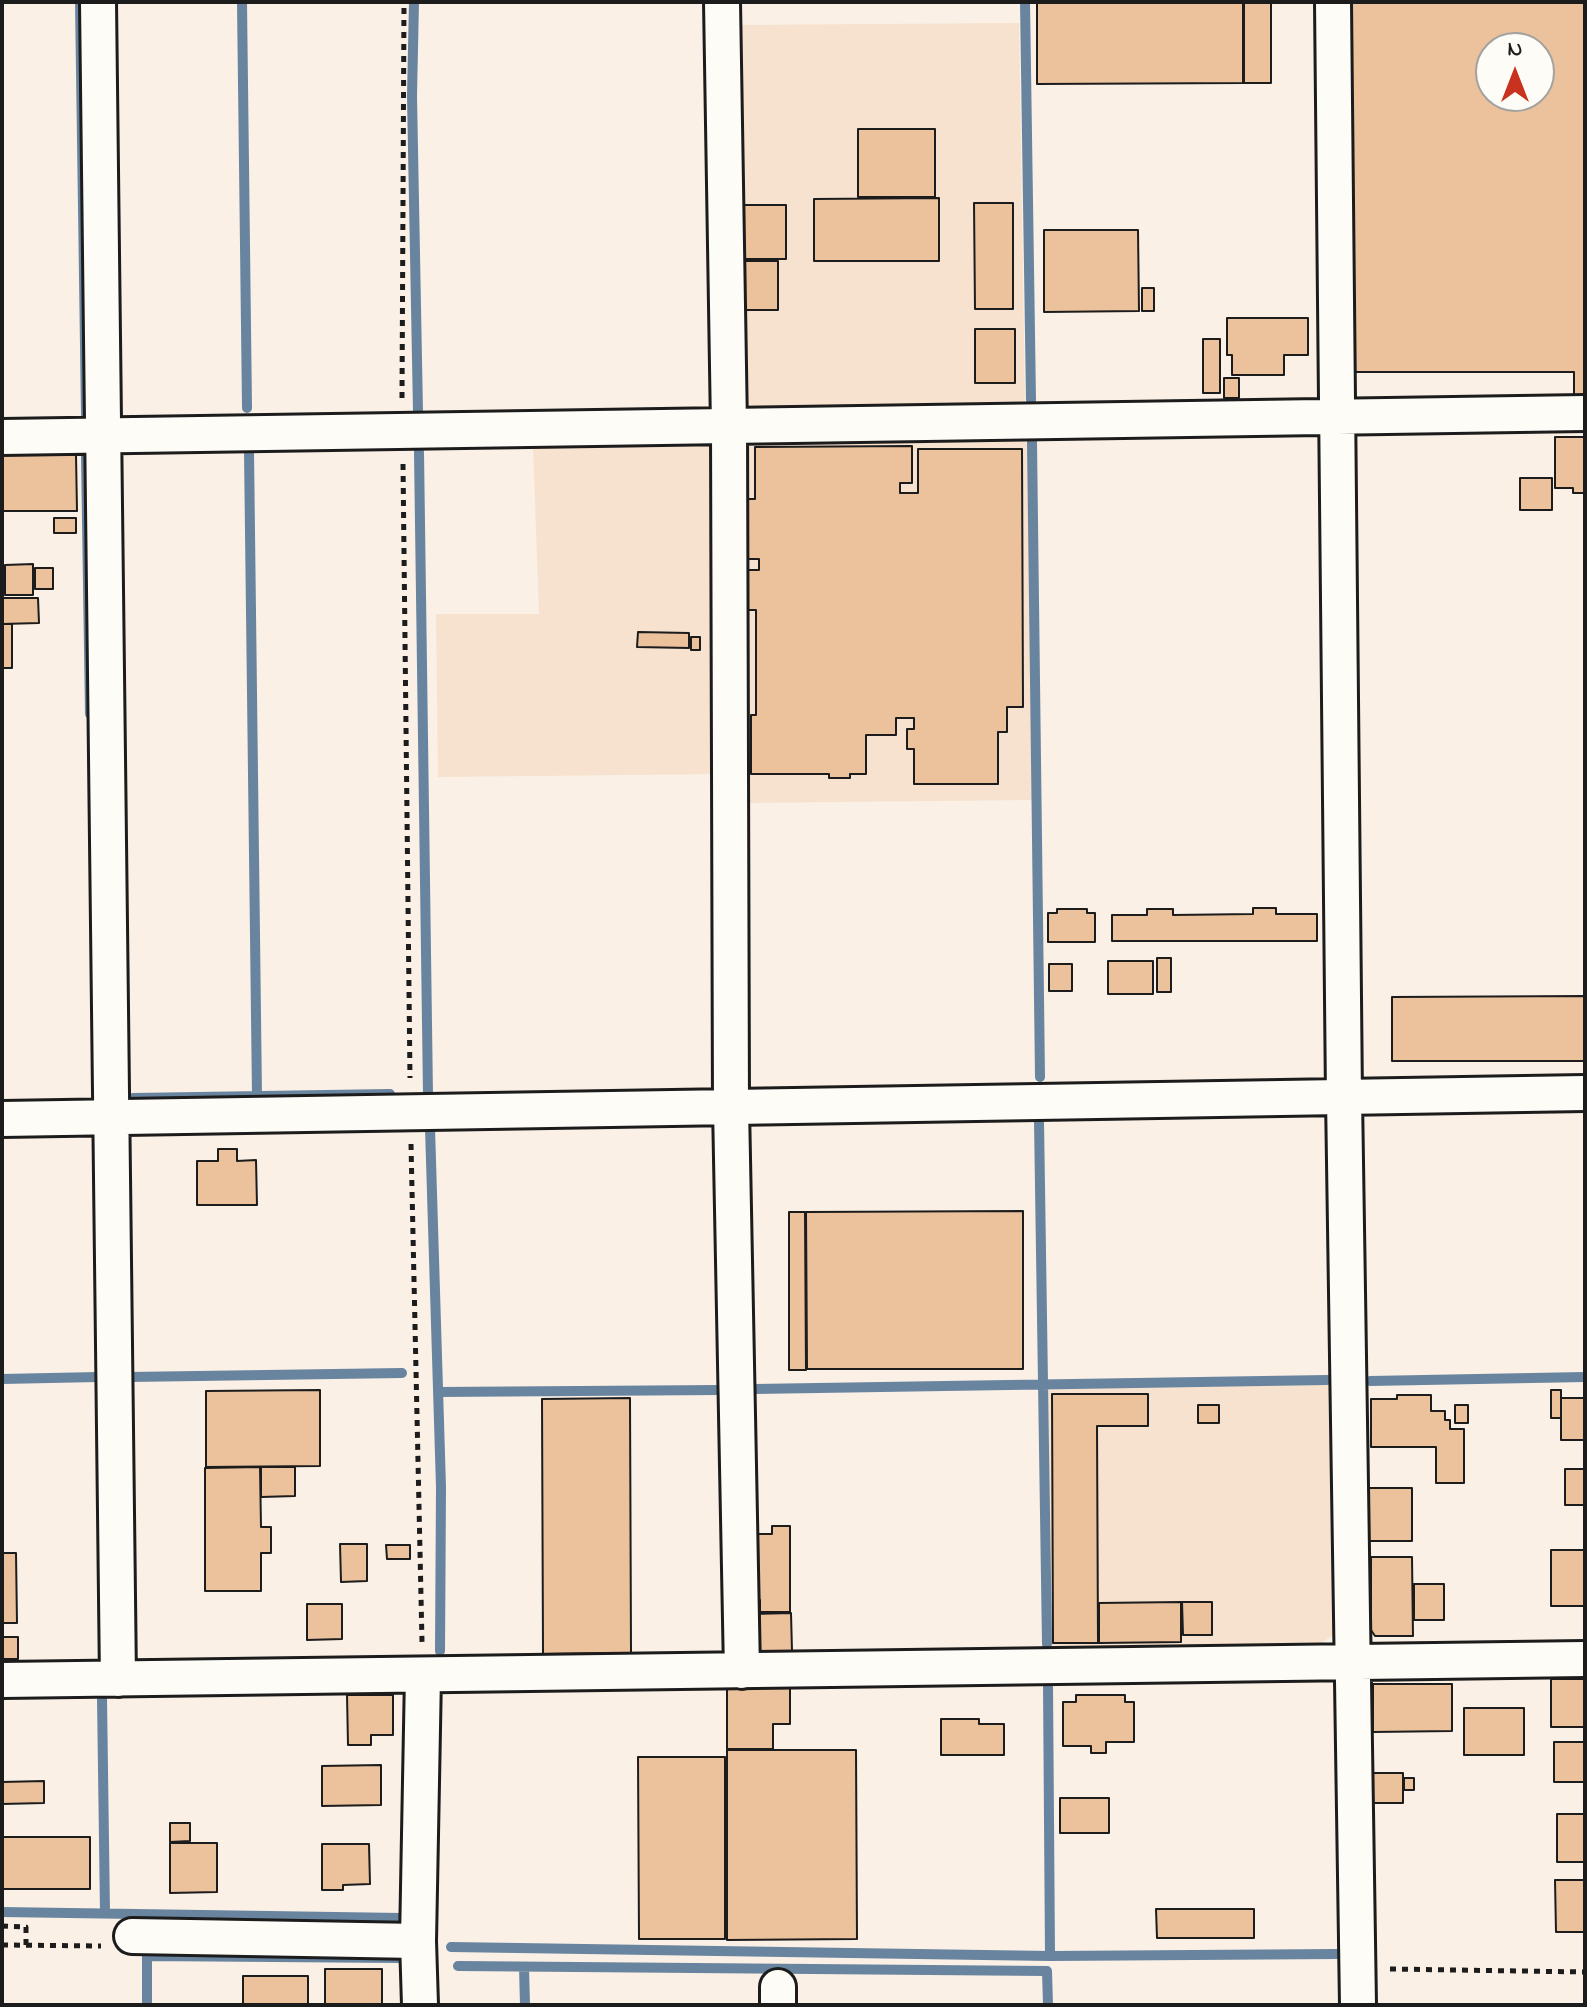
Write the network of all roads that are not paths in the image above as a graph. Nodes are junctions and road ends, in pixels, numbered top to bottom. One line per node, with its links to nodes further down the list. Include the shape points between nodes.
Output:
1 (98, 2): 7 (street)
2 (722, 2): 6 (street)
3 (1333, 2): 5 (street)
4 (1585, 413): 5 (street)
5 (1337, 417): 6 (street); 10 (street)
6 (729, 427): 7 (street); 11 (street)
7 (102, 436): 8 (street); 12 (street)
8 (2, 437)
9 (1585, 1093): 10 (street)
10 (1344, 1097): 11 (street); 15 (street)
11 (731, 1107): 12 (street); 16 (street)
12 (111, 1117): 13 (street); 18 (street)
13 (2, 1119)
14 (1585, 1659): 15 (street)
15 (1353, 1662): 16 (street); 23 (street)
16 (742, 1671): 17 (street)
17 (423, 1675): 18 (street); 21 (street)
18 (118, 1679): 19 (street)
19 (2, 1680)
20 (122, 1941): 21 (street)
21 (418, 1941): 22 (street)
22 (420, 2005)
23 (1358, 2005)

